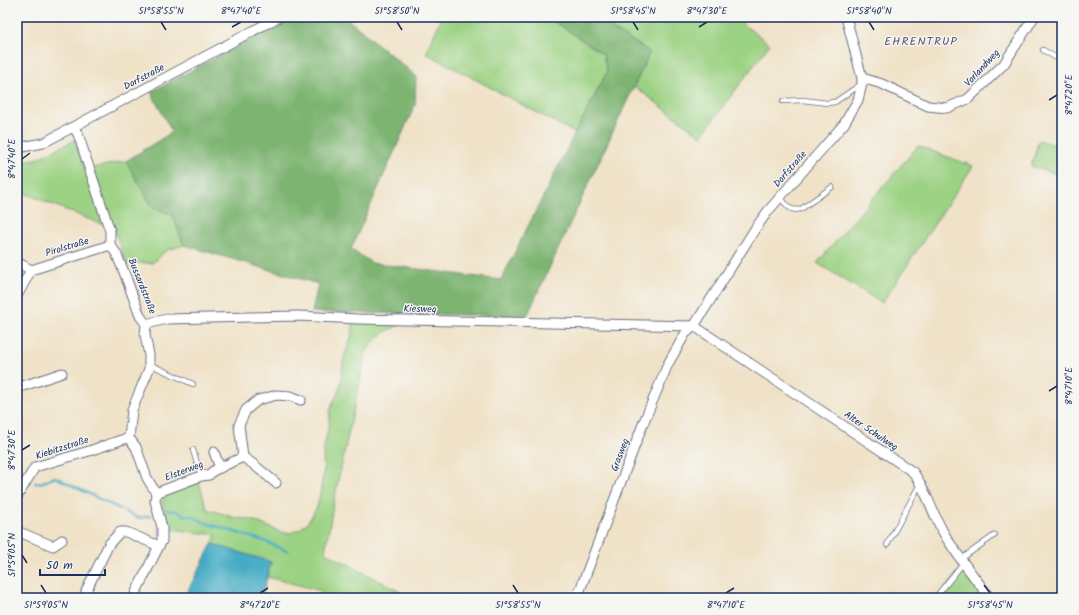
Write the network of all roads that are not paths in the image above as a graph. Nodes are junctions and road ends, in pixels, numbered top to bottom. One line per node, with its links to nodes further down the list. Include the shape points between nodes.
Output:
1 (279, 17): 8 (street, Dorfstraße)
2 (846, 17): 6 (street)
3 (1034, 17): 6 (street, Vorlandweg, via 1004,64 968,99 947,108 928,106 882,84)
4 (1044, 50): 5 (lane)
5 (1061, 58)
6 (862, 81): 7 (lane, via 835,102); 11 (street, Dorfstraße, via 858,100 844,124)
7 (783, 101)
8 (73, 127): 9 (street, Dorfstraße, via 43,143); 12 (street, Bussardstraße, via 78,134 110,231)
9 (17, 148)
10 (832, 187): 11 (lane, via 796,211 791,210)
11 (780, 197): 17 (street, Dorfstraße, via 755,229)
12 (110, 245): 14 (street, Pirolstraße); 16 (street, Bussardstraße, via 116,253 140,316)
13 (17, 262): 14 (street)
14 (31, 270): 15 (street)
15 (17, 296)
16 (146, 324): 17 (street, Kiesweg, via 167,319 298,316); 18 (street, Bussardstraße)
17 (694, 326): 29 (street, Alter Schulweg, via 913,472); 41 (street, Grasweg, via 686,334 668,364)
18 (149, 364): 20 (lane); 23 (street, Bussardstraße, via 132,410)
19 (62, 372): 21 (street)
20 (193, 384)
21 (17, 388)
22 (301, 400): 26 (street, via 277,395 258,400 246,410 239,425)
23 (129, 438): 31 (street, via 136,447 147,478); 32 (street, Kiebitzstraße, via 35,467)
24 (193, 450): 28 (lane)
25 (214, 452): 27 (street, Elsterweg)
26 (243, 458): 27 (street, Elsterweg); 30 (street)
27 (220, 468): 28 (street, Elsterweg)
28 (202, 476): 31 (street, Elsterweg)
29 (920, 482): 36 (lane); 38 (street, Alter Schulweg, via 945,536)
30 (276, 484)
31 (156, 493): 37 (street, via 155,501 162,527)
32 (17, 498)
33 (17, 531): 35 (street, via 53,546)
34 (995, 534): 38 (lane)
35 (62, 540)
36 (887, 545)
37 (160, 546): 39 (street, via 120,532 109,544); 40 (street)
38 (962, 560): 42 (lane); 43 (street, Alter Schulweg)
39 (86, 591)
40 (133, 598)
41 (577, 598)
42 (935, 598)
43 (990, 598)

